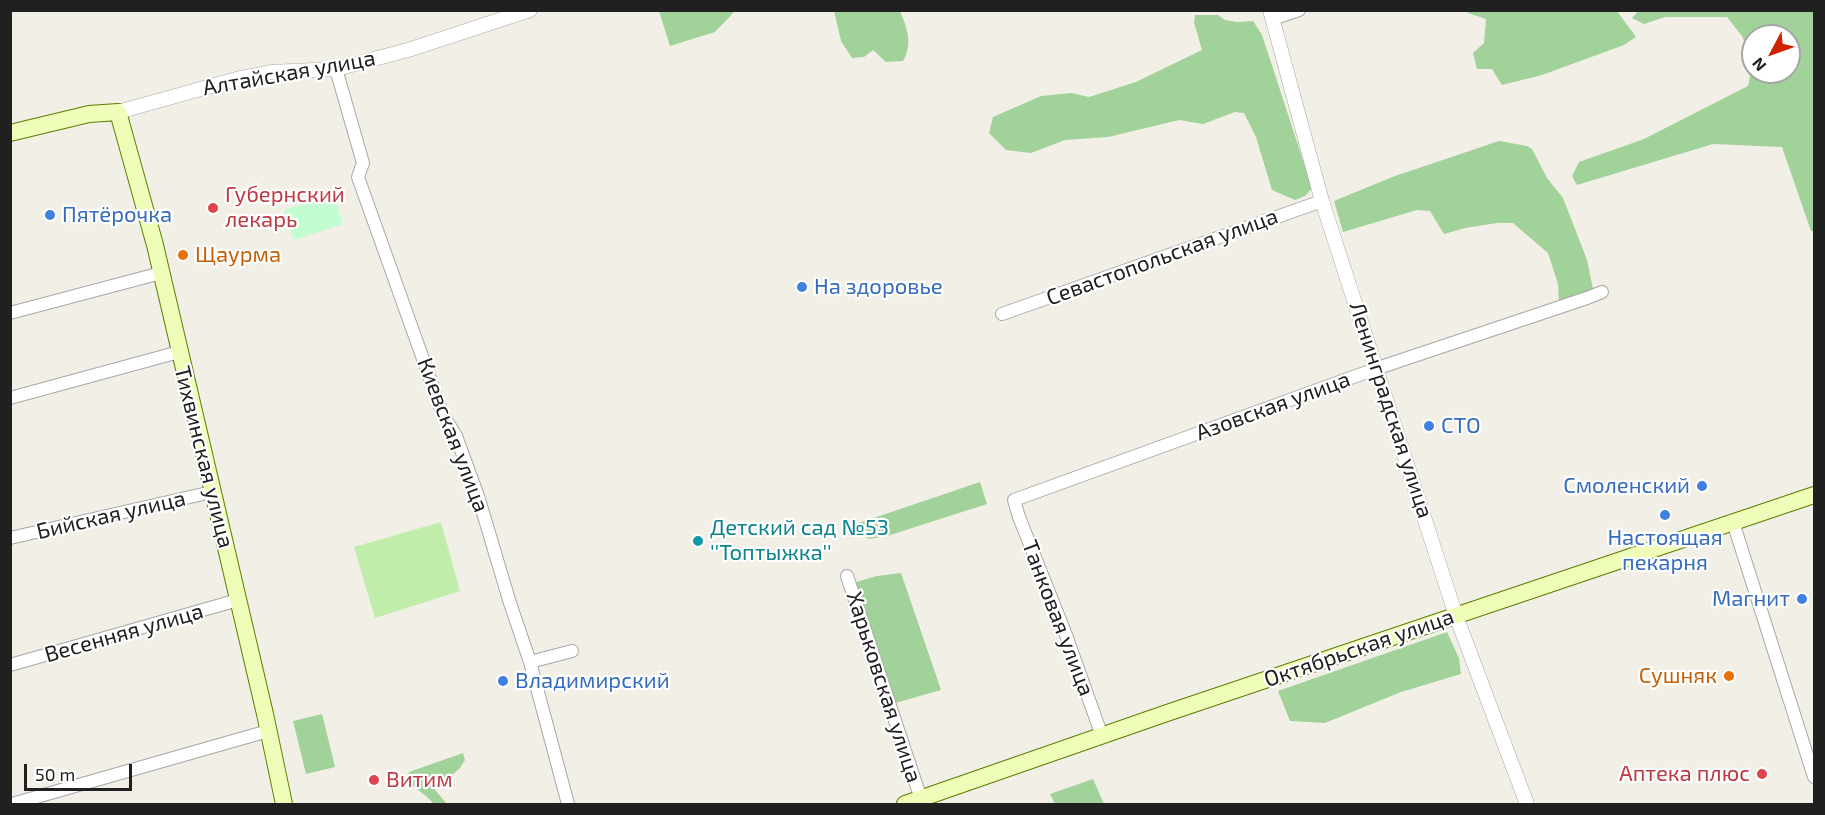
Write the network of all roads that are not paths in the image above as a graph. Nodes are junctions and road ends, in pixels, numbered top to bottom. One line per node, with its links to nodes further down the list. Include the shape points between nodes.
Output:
1 (530, 10): 4 (street, Алтайская улица)
2 (1299, 10): 3 (street)
3 (1271, 15): 7 (street, Ленинградская улица)
4 (336, 69): 5 (street, Алтайская улица, via 271,72 240,78); 24 (street, Киевская улица, via 363,163 358,177 443,415 456,436 478,496)
5 (117, 112): 6 (main road, Алтайская улица, via 89,114); 8 (main road, Тихвинская улица)
6 (10, 133)
7 (1322, 201): 11 (street, Севастопольская улица); 13 (street, Ленинградская улица)
8 (161, 273): 10 (street); 12 (main road, Тихвинская улица)
9 (1602, 291): 13 (street, Азовская улица)
10 (10, 313)
11 (1002, 314)
12 (179, 352): 14 (street); 15 (main road, Тихвинская улица)
13 (1378, 368): 17 (street, Азовская улица); 22 (street, Ленинградская улица)
14 (10, 398)
15 (212, 492): 19 (street, Бийская улица); 21 (main road, Тихвинская улица)
16 (1815, 495): 18 (main road, Октябрьская улица)
17 (1014, 500): 27 (street, Танковая улица)
18 (1733, 522): 22 (main road, Октябрьская улица); 28 (street)
19 (10, 538)
20 (847, 576): 29 (street, Харьковская улица)
21 (238, 600): 25 (street, Весенняя улица); 26 (main road, Тихвинская улица)
22 (1456, 616): 27 (main road, Октябрьская улица); 33 (street, Ленинградская улица)
23 (572, 651): 24 (street)
24 (530, 662): 32 (street, Киевская улица)
25 (10, 665)
26 (268, 731): 30 (street); 31 (main road, Тихвинская улица)
27 (1102, 736): 29 (main road, Октябрьская улица)
28 (1815, 777)
29 (913, 802)
30 (12, 804)
31 (284, 804)
32 (568, 804)
33 (1527, 804)

